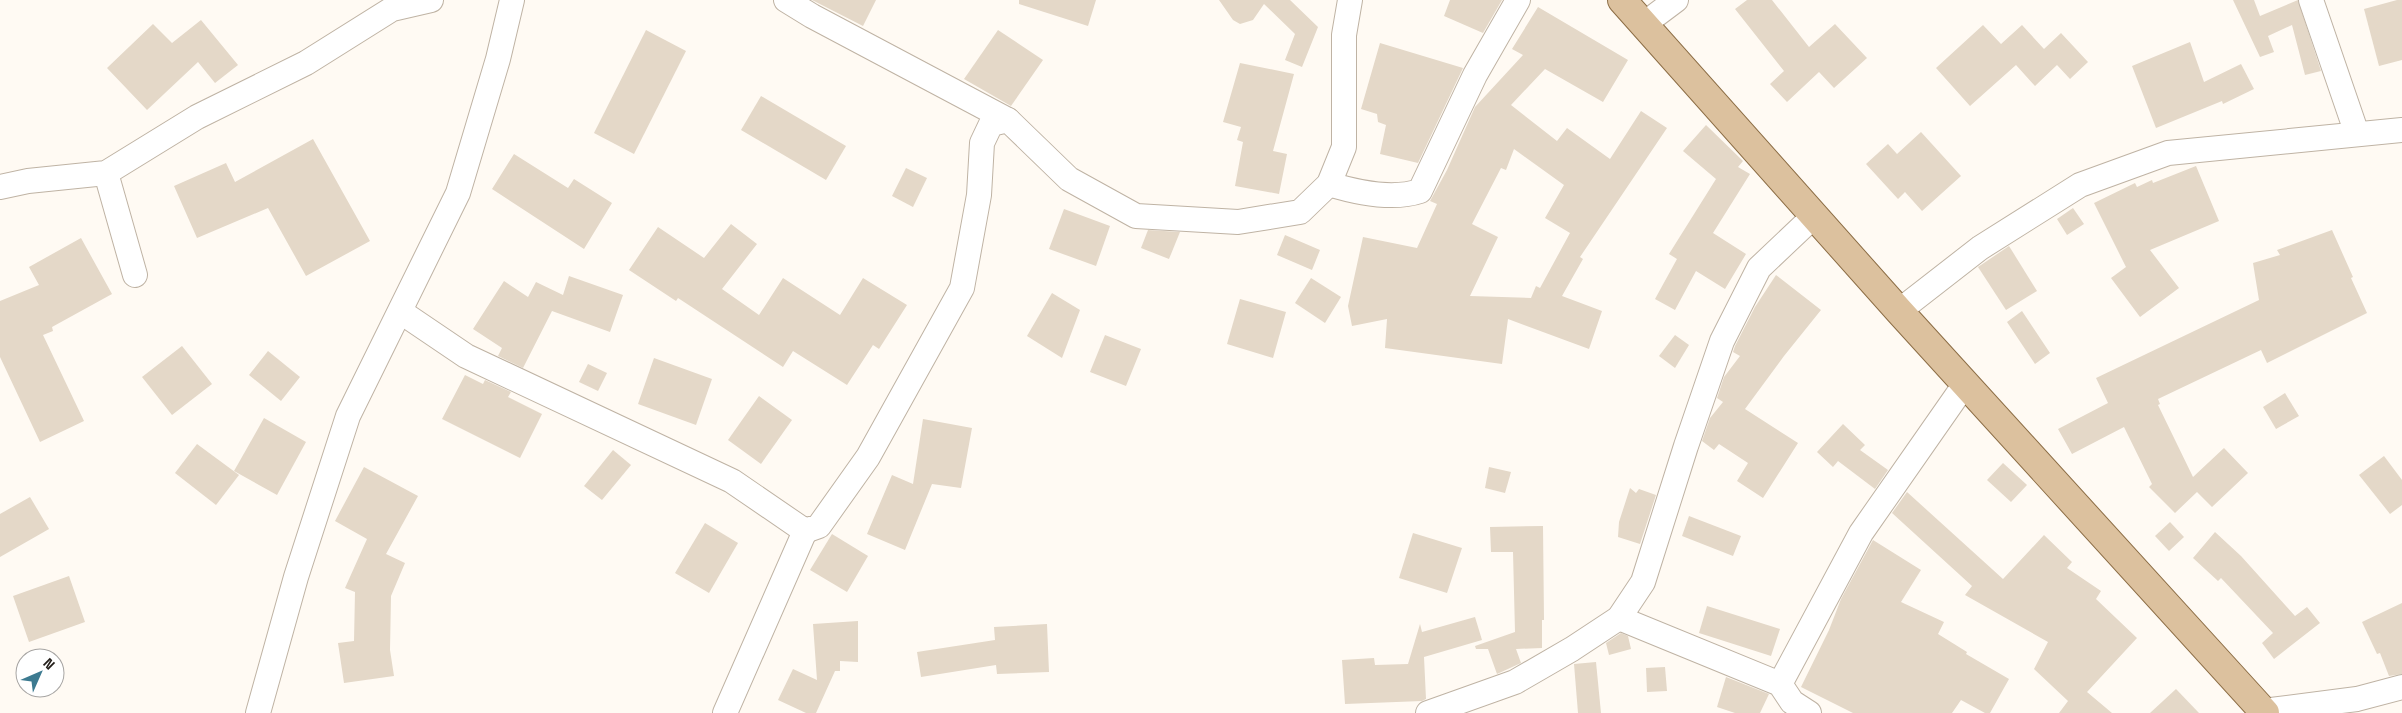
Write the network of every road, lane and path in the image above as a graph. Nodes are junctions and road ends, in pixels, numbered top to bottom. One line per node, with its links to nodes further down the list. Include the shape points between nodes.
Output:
1 (432, 0): 13 (street, via 392,9 306,63 196,117)
2 (512, 0): 19 (street, via 458,193)
3 (786, 0): 10 (street)
4 (1350, 0): 14 (street, via 1344,35 1344,147)
5 (1518, 0): 14 (street, via 1475,75 1420,191 1410,194 1358,193)
6 (1622, 0): 9 (main road)
7 (1676, 0): 9 (street)
8 (2311, 0): 12 (street)
9 (1644, 24): 16 (main road)
10 (1008, 120): 14 (street, via 1069,179 1136,216 1238,222 1300,212); 21 (street, via 991,124 982,143 979,195 962,288 868,457 819,526)
11 (2402, 130): 12 (street)
12 (2357, 134): 18 (street, via 2168,153 2080,186 1980,248)
13 (106, 173): 15 (street); 17 (street)
14 (1329, 184)
15 (0, 187)
16 (1815, 215): 18 (main road); 22 (street, via 1759,268 1722,341 1643,582)
17 (135, 275)
18 (1899, 311): 20 (main road)
19 (401, 312): 21 (street, via 466,356 732,481); 26 (street, via 348,416 296,577)
20 (1965, 384): 23 (street, via 1861,534); 25 (main road)
21 (805, 531): 27 (street)
22 (1619, 618): 23 (street); 28 (street, via 1515,682)
23 (1780, 684): 29 (street, via 1792,702)
24 (2402, 687): 25 (street, via 2357,699)
25 (2264, 712)
26 (258, 713)
27 (725, 713)
28 (1428, 713)
29 (1809, 713)

